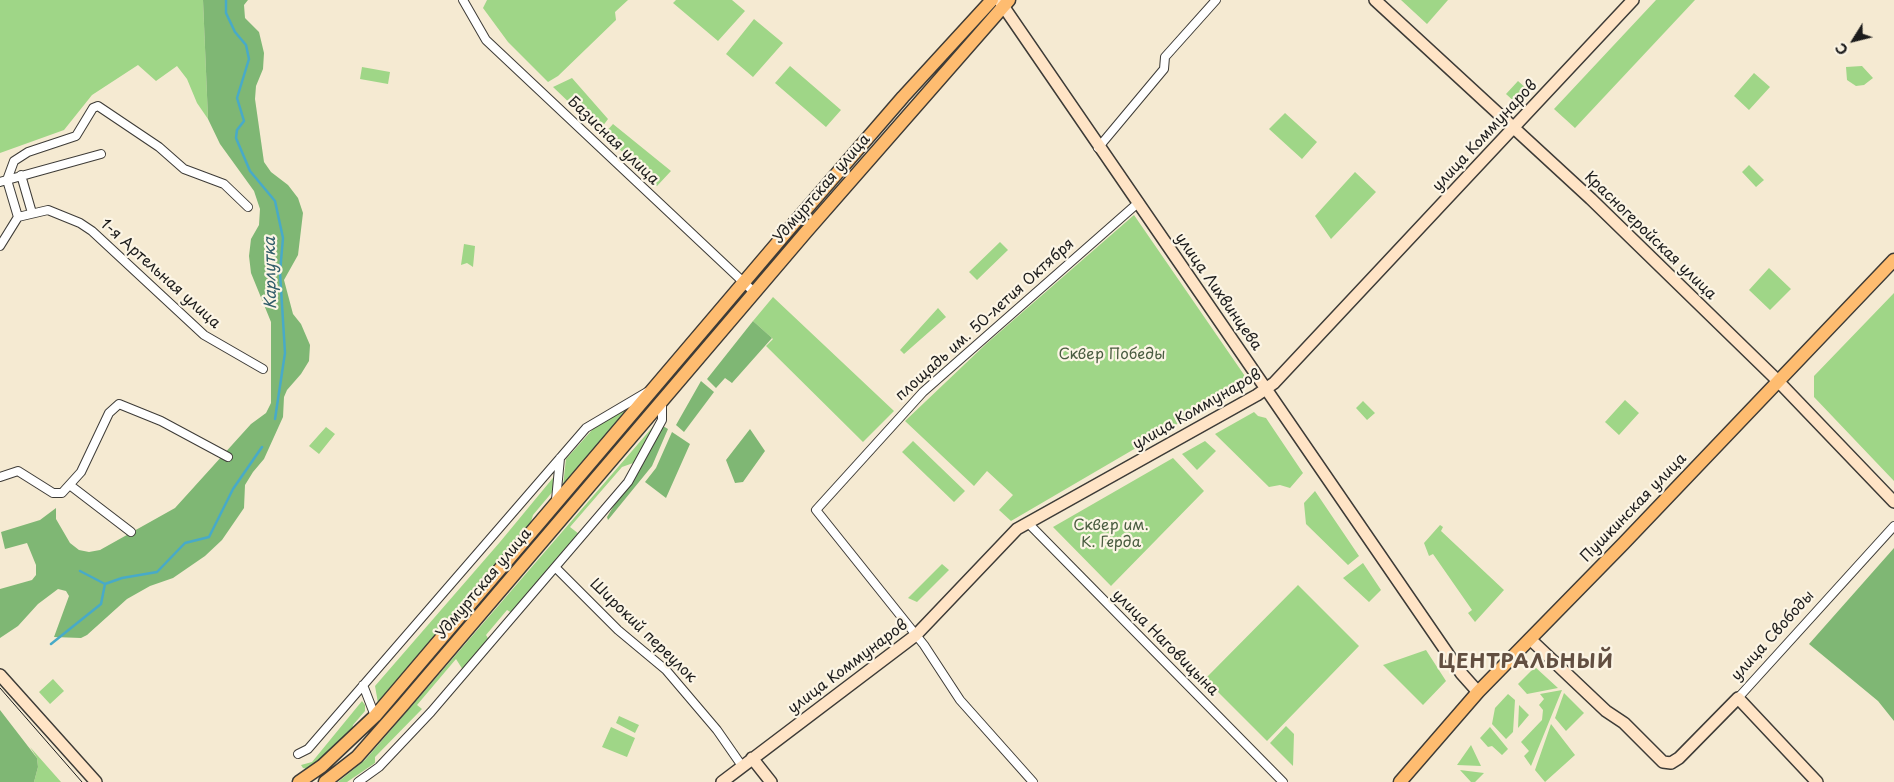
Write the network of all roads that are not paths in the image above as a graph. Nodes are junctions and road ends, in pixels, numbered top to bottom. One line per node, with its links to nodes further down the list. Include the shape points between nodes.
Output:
1 (463, 0): 21 (street, Базисная улица, via 486,40)
2 (1216, 0): 9 (street, via 1165,57 1164,69)
3 (1375, 0): 8 (street, Красногеройская улица)
4 (1633, 0): 8 (street, улица Коммунаров)
5 (999, 1): 6 (main road, Удмуртская улица); 7 (main road, Удмуртская улица, via 992,20); 9 (street, улица Лихвинцева)
6 (903, 97): 7 (main road); 17 (main road, Удмуртская улица)
7 (914, 107): 18 (main road, Удмуртская улица)
8 (1514, 127): 26 (street, Красногеройская улица); 27 (street, улица Коммунаров)
9 (1098, 148): 13 (street, улица Лихвинцева)
10 (100, 154): 11 (street)
11 (21, 175): 12 (street); 15 (street)
12 (4, 181): 14 (street, via 14,161 28,152 76,136 93,108 98,106 184,169 224,184); 16 (street)
13 (1139, 202): 27 (street, улица Лихвинцева); 40 (street, площадь им. 50-летия Октября, via 923,392 816,510)
14 (248, 208)
15 (32, 213): 16 (street, 1-я Артельная улица); 24 (street, 1-я Артельная улица, via 48,210 92,231 204,335)
16 (18, 217): 19 (street)
17 (795, 222): 18 (main road); 21 (main road, Удмуртская улица)
18 (806, 232): 22 (main road, Удмуртская улица)
19 (0, 246)
20 (1894, 260): 26 (main road, Пушкинская улица)
21 (743, 283): 22 (street, Базисная улица); 23 (main road, Удмуртская улица)
22 (755, 293): 25 (main road, Удмуртская улица)
23 (675, 363): 25 (main road); 28 (main road, Удмуртская улица)
24 (263, 369)
25 (686, 373): 29 (main road, Удмуртская улица)
26 (1777, 380): 35 (street, Красногеройская улица); 41 (main road, Пушкинская улица)
27 (1267, 388): 36 (street, улица Коммунаров); 44 (street, улица Лихвинцева, via 1461,673)
28 (653, 389): 31 (street, Удмуртская улица, via 586,428); 34 (main road, Удмуртская улица)
29 (662, 401): 39 (street, via 662,420 628,482); 52 (main road, Удмуртская улица, via 357,757)
30 (228, 457): 33 (street, via 124,404 114,406)
31 (560, 458): 34 (street); 43 (street, Удмуртская улица)
32 (0, 477): 33 (street, via 18,471 57,494)
33 (71, 486): 38 (street)
34 (556, 502): 46 (main road, Удмуртская улица)
35 (1894, 502)
36 (1028, 523): 40 (street, улица Коммунаров, via 1017,530); 57 (street, улица Наговицына)
37 (1894, 526): 45 (street, улица Свободы)
38 (131, 532)
39 (556, 568): 49 (street, Широкий переулок, via 618,630 666,670 717,730); 53 (street, via 420,725 379,767)
40 (916, 635): 48 (street, улица Коммунаров); 56 (street, via 960,700)
41 (1530, 639): 44 (main road, Пушкинская улица); 45 (street, улица Свободы, via 1663,762 1679,758)
42 (0, 675): 50 (street)
43 (363, 685): 46 (street); 47 (street, Удмуртская улица, via 308,749)
44 (1478, 692): 58 (main road, Пушкинская улица)
45 (1738, 698): 59 (street)
46 (375, 716): 51 (main road, Удмуртская улица, via 329,760)
47 (298, 754)
48 (752, 758): 49 (street, улица Коммунаров); 55 (street)
49 (742, 766): 54 (street, улица Коммунаров)
50 (96, 782)
51 (300, 782)
52 (325, 782)
53 (359, 782)
54 (722, 782)
55 (771, 782)
56 (1033, 782)
57 (1283, 782)
58 (1400, 782)
59 (1817, 782)

